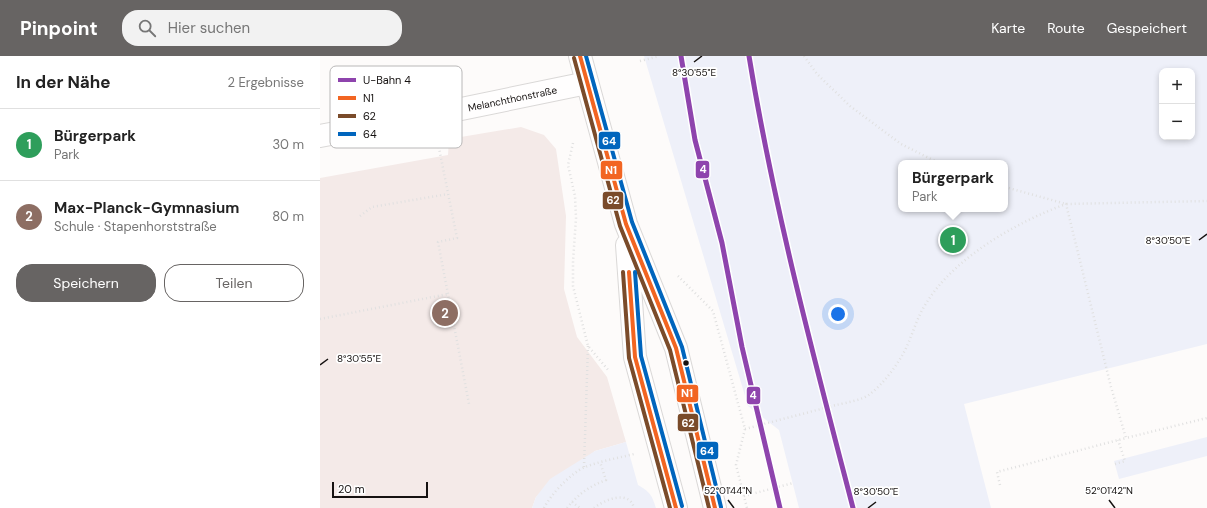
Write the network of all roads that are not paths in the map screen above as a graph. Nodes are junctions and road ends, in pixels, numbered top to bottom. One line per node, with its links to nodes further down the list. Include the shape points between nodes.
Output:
1 (580, 56): 2 (main road)
2 (587, 83): 3 (main road, Melanchthonstraße); 6 (main road)
3 (462, 109)
4 (330, 134): 5 (main road, Melanchthonstraße)
5 (320, 136)
6 (626, 224): 7 (main road, via 636,357); 8 (main road, via 676,348)
7 (676, 508)
8 (715, 508)

